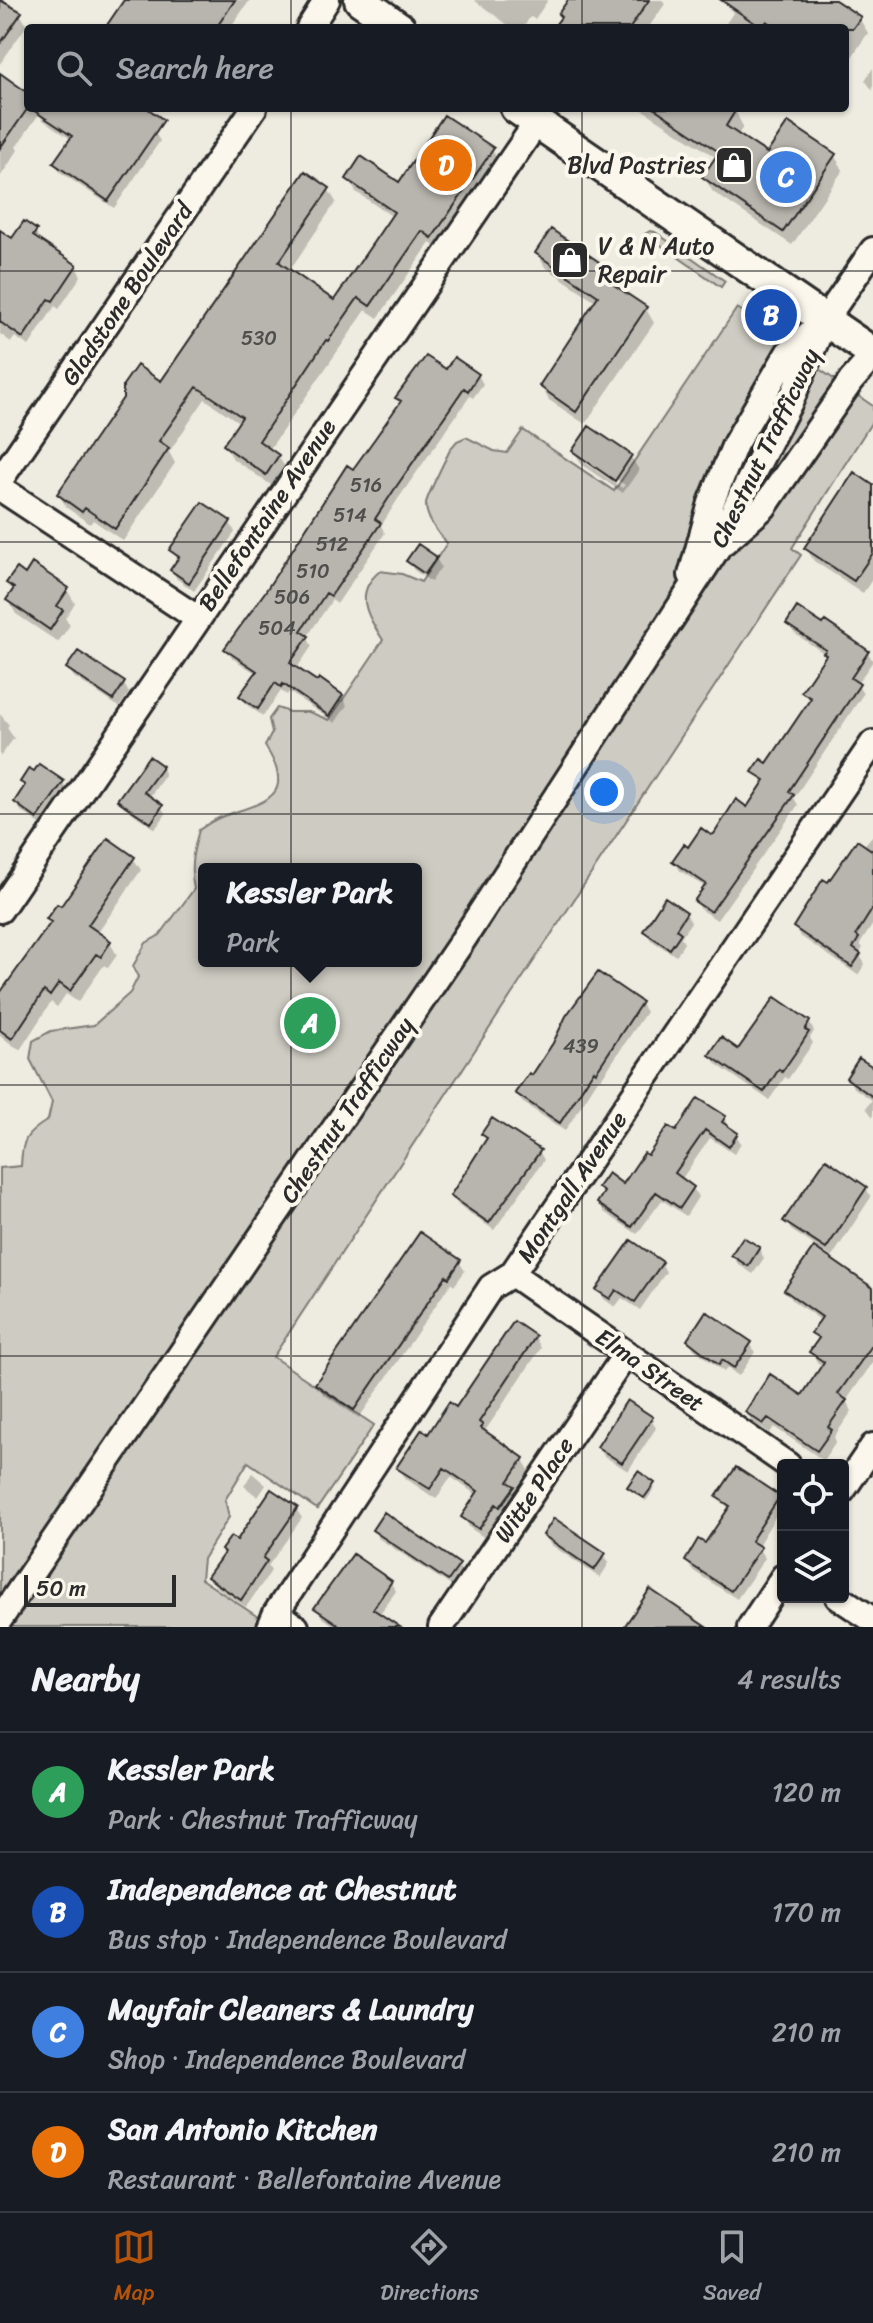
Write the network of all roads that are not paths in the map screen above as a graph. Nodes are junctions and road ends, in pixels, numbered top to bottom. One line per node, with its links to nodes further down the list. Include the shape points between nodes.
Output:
1 (327, 0): 3 (street)
2 (360, 0): 4 (main road)
3 (312, 24)
4 (394, 24)
5 (251, 112): 10 (street, Gladstone Boulevard)
6 (526, 115): 8 (main road); 14 (street, Bellefontaine Avenue)
7 (873, 250): 8 (street)
8 (825, 320): 9 (main road); 12 (street, Chestnut Trafficway); 13 (street, Chestnut Trafficway, via 788,353 735,444 711,503)
9 (873, 354): 12 (street, via 764,507)
10 (0, 480)
11 (0, 488): 14 (street)
12 (717, 549): 13 (street, Chestnut Trafficway)
13 (685, 596): 24 (street, Chestnut Trafficway, via 459,946)
14 (197, 618): 16 (street, Bellefontaine Avenue)
15 (873, 743): 17 (street, Montgall Avenue)
16 (0, 910)
17 (512, 1274): 18 (street, Elma Street); 25 (street, Montgall Avenue, via 491,1287)
18 (626, 1354): 20 (street, Elma Street); 28 (street, Witte Place)
19 (873, 1446): 21 (street)
20 (779, 1459)
21 (849, 1481)
22 (777, 1586): 29 (street)
23 (847, 1603): 26 (street)
24 (0, 1619)
25 (273, 1620): 27 (street)
26 (873, 1620)
27 (296, 1627)
28 (441, 1627)
29 (750, 1627)

